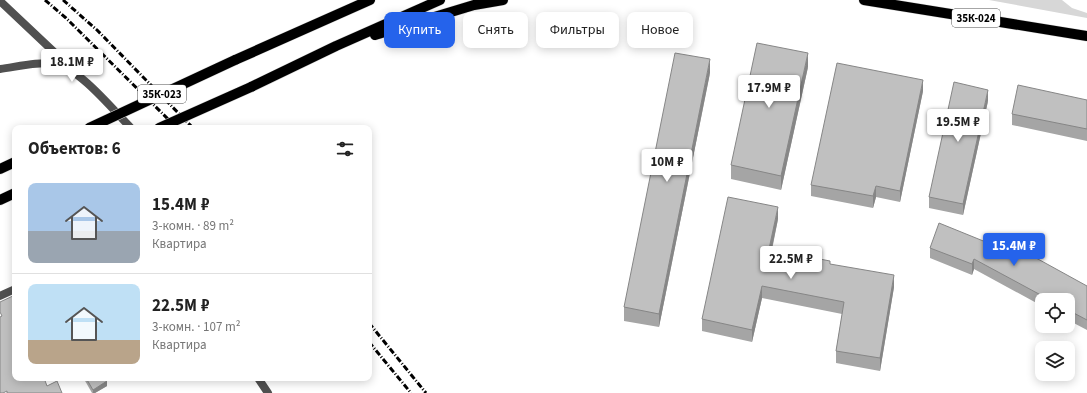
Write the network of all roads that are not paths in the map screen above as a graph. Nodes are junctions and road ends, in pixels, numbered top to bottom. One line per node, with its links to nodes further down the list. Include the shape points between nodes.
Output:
1 (370, 0): 10 (main road, 35К-023, bridge)
2 (440, 0): 7 (main road, 35К-023)
3 (503, 0): 7 (main road, via 474,5)
4 (864, 0): 6 (main road, 35К-024)
5 (0, 2): 9 (street)
6 (1087, 36)
7 (336, 46): 12 (main road, 35К-023, bridge)
8 (0, 69): 9 (street, via 56,64)
9 (80, 77): 11 (street)
10 (95, 125)
11 (128, 125)
12 (166, 125)
13 (12, 193): 14 (main road)
14 (0, 199)
15 (12, 290): 16 (street)
16 (0, 296)
17 (260, 381): 18 (street)
18 (268, 393)

